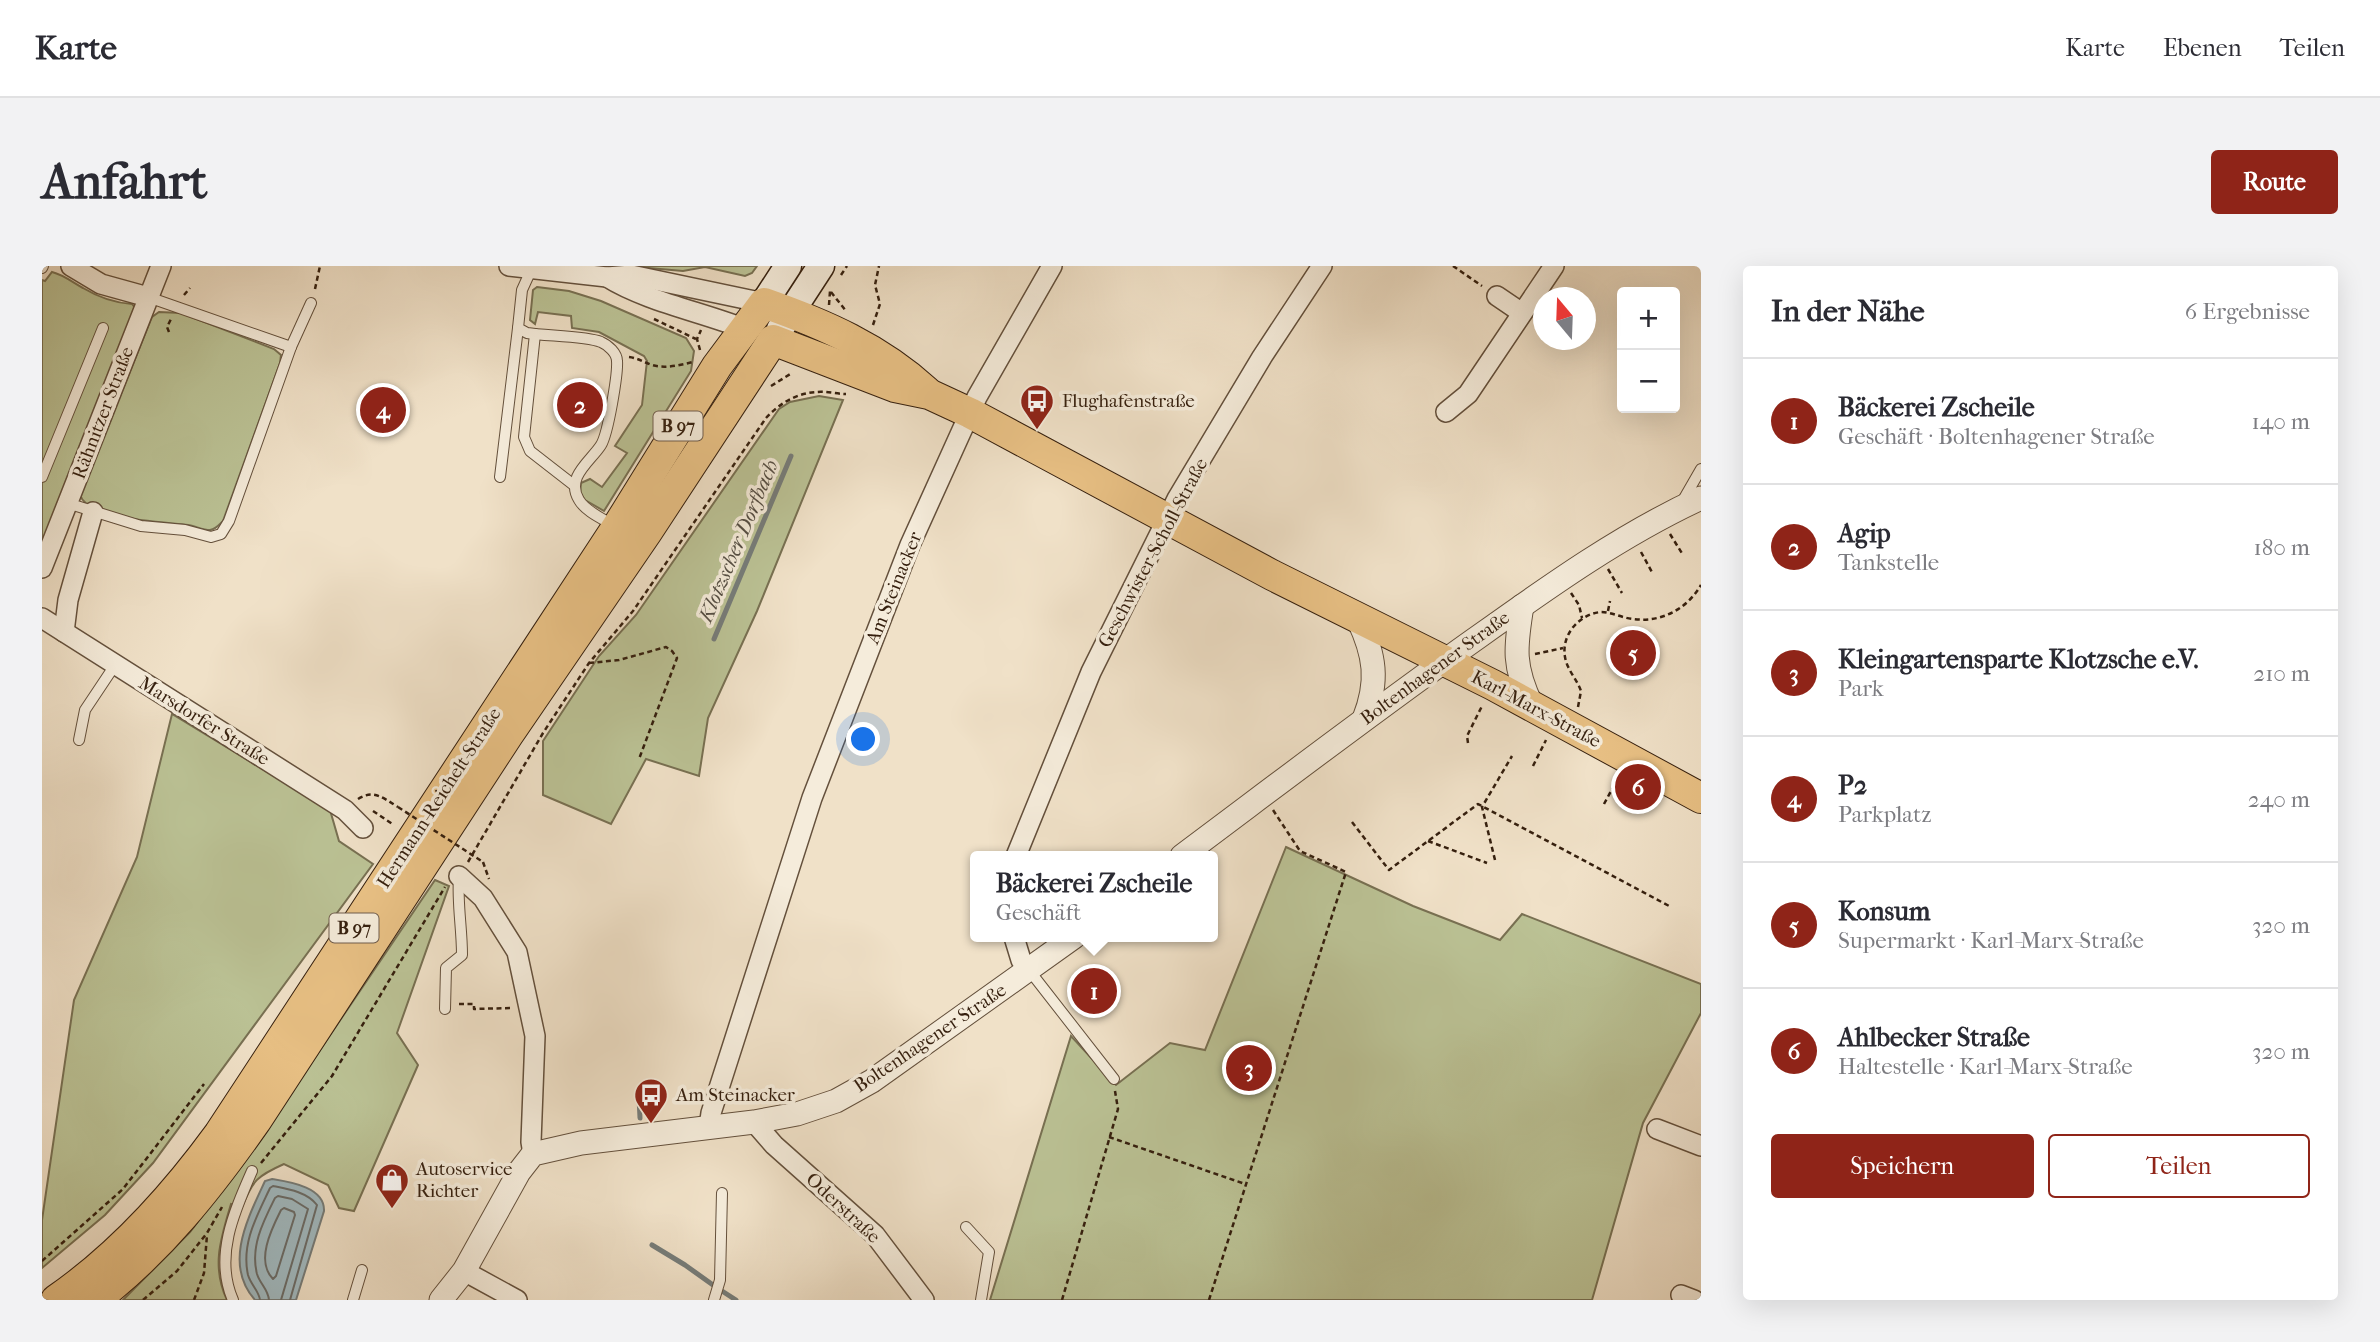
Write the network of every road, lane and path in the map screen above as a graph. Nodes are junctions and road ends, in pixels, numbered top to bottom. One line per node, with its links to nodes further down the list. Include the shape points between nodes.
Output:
1 (71, 266): 15 (street, via 101,284)
2 (161, 266): 15 (street, Rähnitzer Straße)
3 (320, 266): 16 (path)
4 (509, 266): 12 (street)
5 (788, 266): 17 (main road, Hermann-Reichelt-Straße)
6 (821, 266): 17 (main road, Hermann-Reichelt-Straße)
7 (879, 266): 21 (path, via 875,285 880,304)
8 (1052, 266): 31 (street, Am Steinacker)
9 (1322, 266): 40 (street, Geschwister-Scholl-Straße, via 1262,357)
10 (1453, 266): 14 (path)
11 (1554, 266): 18 (street)
12 (532, 267): 13 (street); 20 (lane, via 522,290)
13 (607, 277): 17 (street, via 631,275); 22 (street, via 625,289)
14 (1497, 296): 18 (street)
15 (148, 297): 25 (lane); 37 (street, Rähnitzer Straße)
16 (311, 303): 25 (lane)
17 (778, 307): 22 (main road, Hermann-Reichelt-Straße / B 97); 24 (main road, Hermann-Reichelt-Straße / B 97); 29 (main road, via 864,344 901,368)
18 (1522, 313): 30 (street, via 1468,394)
19 (103, 328): 33 (lane)
20 (518, 328): 23 (lane); 34 (lane)
21 (872, 328)
22 (745, 329): 24 (main road); 41 (main road, Hermann-Reichelt-Straße / B 97)
23 (535, 334): 26 (lane, via 600,341); 35 (lane, via 524,437 530,451)
24 (773, 340): 29 (main road, via 895,387); 114 (main road, Hermann-Reichelt-Straße / B 97, via 218,1175 150,1252)
25 (291, 347): 39 (lane, via 221,534 211,537 141,526)
26 (615, 356): 27 (path, via 677,366); 35 (lane, via 618,360 602,444 580,470)
27 (703, 359)
28 (850, 383): 61 (path, via 845,394 817,392 777,406 633,611)
29 (929, 394): 31 (main road)
30 (1446, 412)
31 (970, 413): 40 (main road); 99 (street, Am Steinacker, via 910,545 812,798)
32 (1701, 469): 38 (lane)
33 (42, 477)
34 (500, 477)
35 (575, 485): 41 (lane, via 579,500)
36 (1701, 498): 38 (street, Boltenhagener Straße)
37 (68, 503): 39 (lane); 46 (street, Rähnitzer Straße)
38 (1678, 508): 52 (street, Boltenhagener Straße)
39 (93, 512): 57 (street, via 68,600)
40 (1167, 519): 56 (main road); 84 (street, Geschwister-Scholl-Straße, via 1091,671)
41 (617, 527): 113 (main road, Hermann-Reichelt-Straße / B 97, via 219,1134 159,1210)
42 (1667, 529): 44 (path)
43 (1637, 545): 47 (path)
44 (1683, 555)
45 (1606, 566): 50 (path)
46 (42, 568)
47 (1653, 574)
48 (1701, 585): 53 (path, via 1687,603 1661,618 1632,619)
49 (1569, 590): 55 (path)
50 (1622, 593)
51 (1610, 601): 53 (path)
52 (1522, 606): 60 (street, Boltenhagener Straße); 64 (street, via 1517,668)
53 (1608, 613): 55 (path)
54 (42, 618): 57 (street, Marsdorfer Straße)
55 (1582, 618): 58 (path, via 1568,634)
56 (1358, 619): 60 (main road); 66 (street, via 1374,663 1373,689)
57 (64, 632): 62 (street, Marsdorfer Straße)
58 (1564, 648): 59 (path); 65 (path, via 1581,691)
59 (1533, 654)
60 (1445, 660): 64 (main road, Karl-Marx-Straße); 66 (street, Boltenhagener Straße)
61 (589, 663): 71 (path, via 666,647 677,658); 88 (path)
62 (115, 665): 67 (lane, via 85,710); 81 (street, Marsdorfer Straße, via 345,810)
63 (1482, 706): 68 (path)
64 (1532, 706): 75 (main road, Karl-Marx-Straße)
65 (1576, 710)
66 (1364, 719): 85 (street, Boltenhagener Straße)
67 (79, 740)
68 (1468, 743)
69 (1545, 743): 72 (path)
70 (1512, 756): 79 (path)
71 (639, 759)
72 (1533, 766)
73 (1619, 777): 77 (path)
74 (366, 794): 89 (path, bridge, via 376,793 483,862)
75 (1701, 798)
76 (355, 800): 82 (path)
77 (1604, 804)
78 (1269, 805): 105 (path, via 1300,851 1346,872)
79 (1482, 807): 83 (path, via 1478,804); 86 (path); 90 (path)
80 (1352, 821): 83 (path, via 1389,870)
81 (363, 828)
82 (401, 829)
83 (1428, 841): 87 (path)
84 (1018, 851)
85 (1189, 851)
86 (1495, 860)
87 (1486, 863)
88 (459, 876): 94 (lane, via 462,956 446,968); 103 (street, via 483,898 517,952 535,1036); 104 (path, via 446,885 332,1076)
89 (489, 880)
90 (1671, 907)
91 (1016, 942): 93 (street)
92 (1067, 942): 93 (street, Boltenhagener Straße)
93 (1029, 970): 96 (lane); 98 (street, Boltenhagener Straße, via 872,1081 836,1101)
94 (445, 1007): 95 (path)
95 (520, 1008)
96 (1114, 1079): 101 (path, via 1118,1109)
97 (204, 1084): 110 (path, via 123,1189)
98 (754, 1122): 99 (street, Boltenhagener Straße); 122 (street, Oderstraße, via 875,1235)
99 (709, 1127): 103 (street, Boltenhagener Straße, via 581,1143)
100 (1657, 1129): 102 (street)
101 (1109, 1137): 105 (path); 124 (path)
102 (1701, 1146)
103 (533, 1154): 112 (street)
104 (252, 1171): 117 (lane, via 224,1253 225,1282)
105 (1246, 1185): 125 (path)
106 (722, 1193): 121 (lane, via 720,1280)
107 (223, 1206): 109 (path)
108 (966, 1227): 123 (lane, via 989,1252)
109 (207, 1233): 115 (path, via 177,1271); 116 (path, via 204,1273)
110 (42, 1261)
111 (362, 1269): 118 (lane)
112 (464, 1271): 119 (street); 120 (street)
113 (56, 1300)
114 (95, 1300)
115 (143, 1300)
116 (194, 1300)
117 (233, 1300)
118 (353, 1300)
119 (441, 1300)
120 (517, 1300)
121 (714, 1300)
122 (924, 1300)
123 (981, 1300)
124 (1062, 1300)
125 (1209, 1300)

